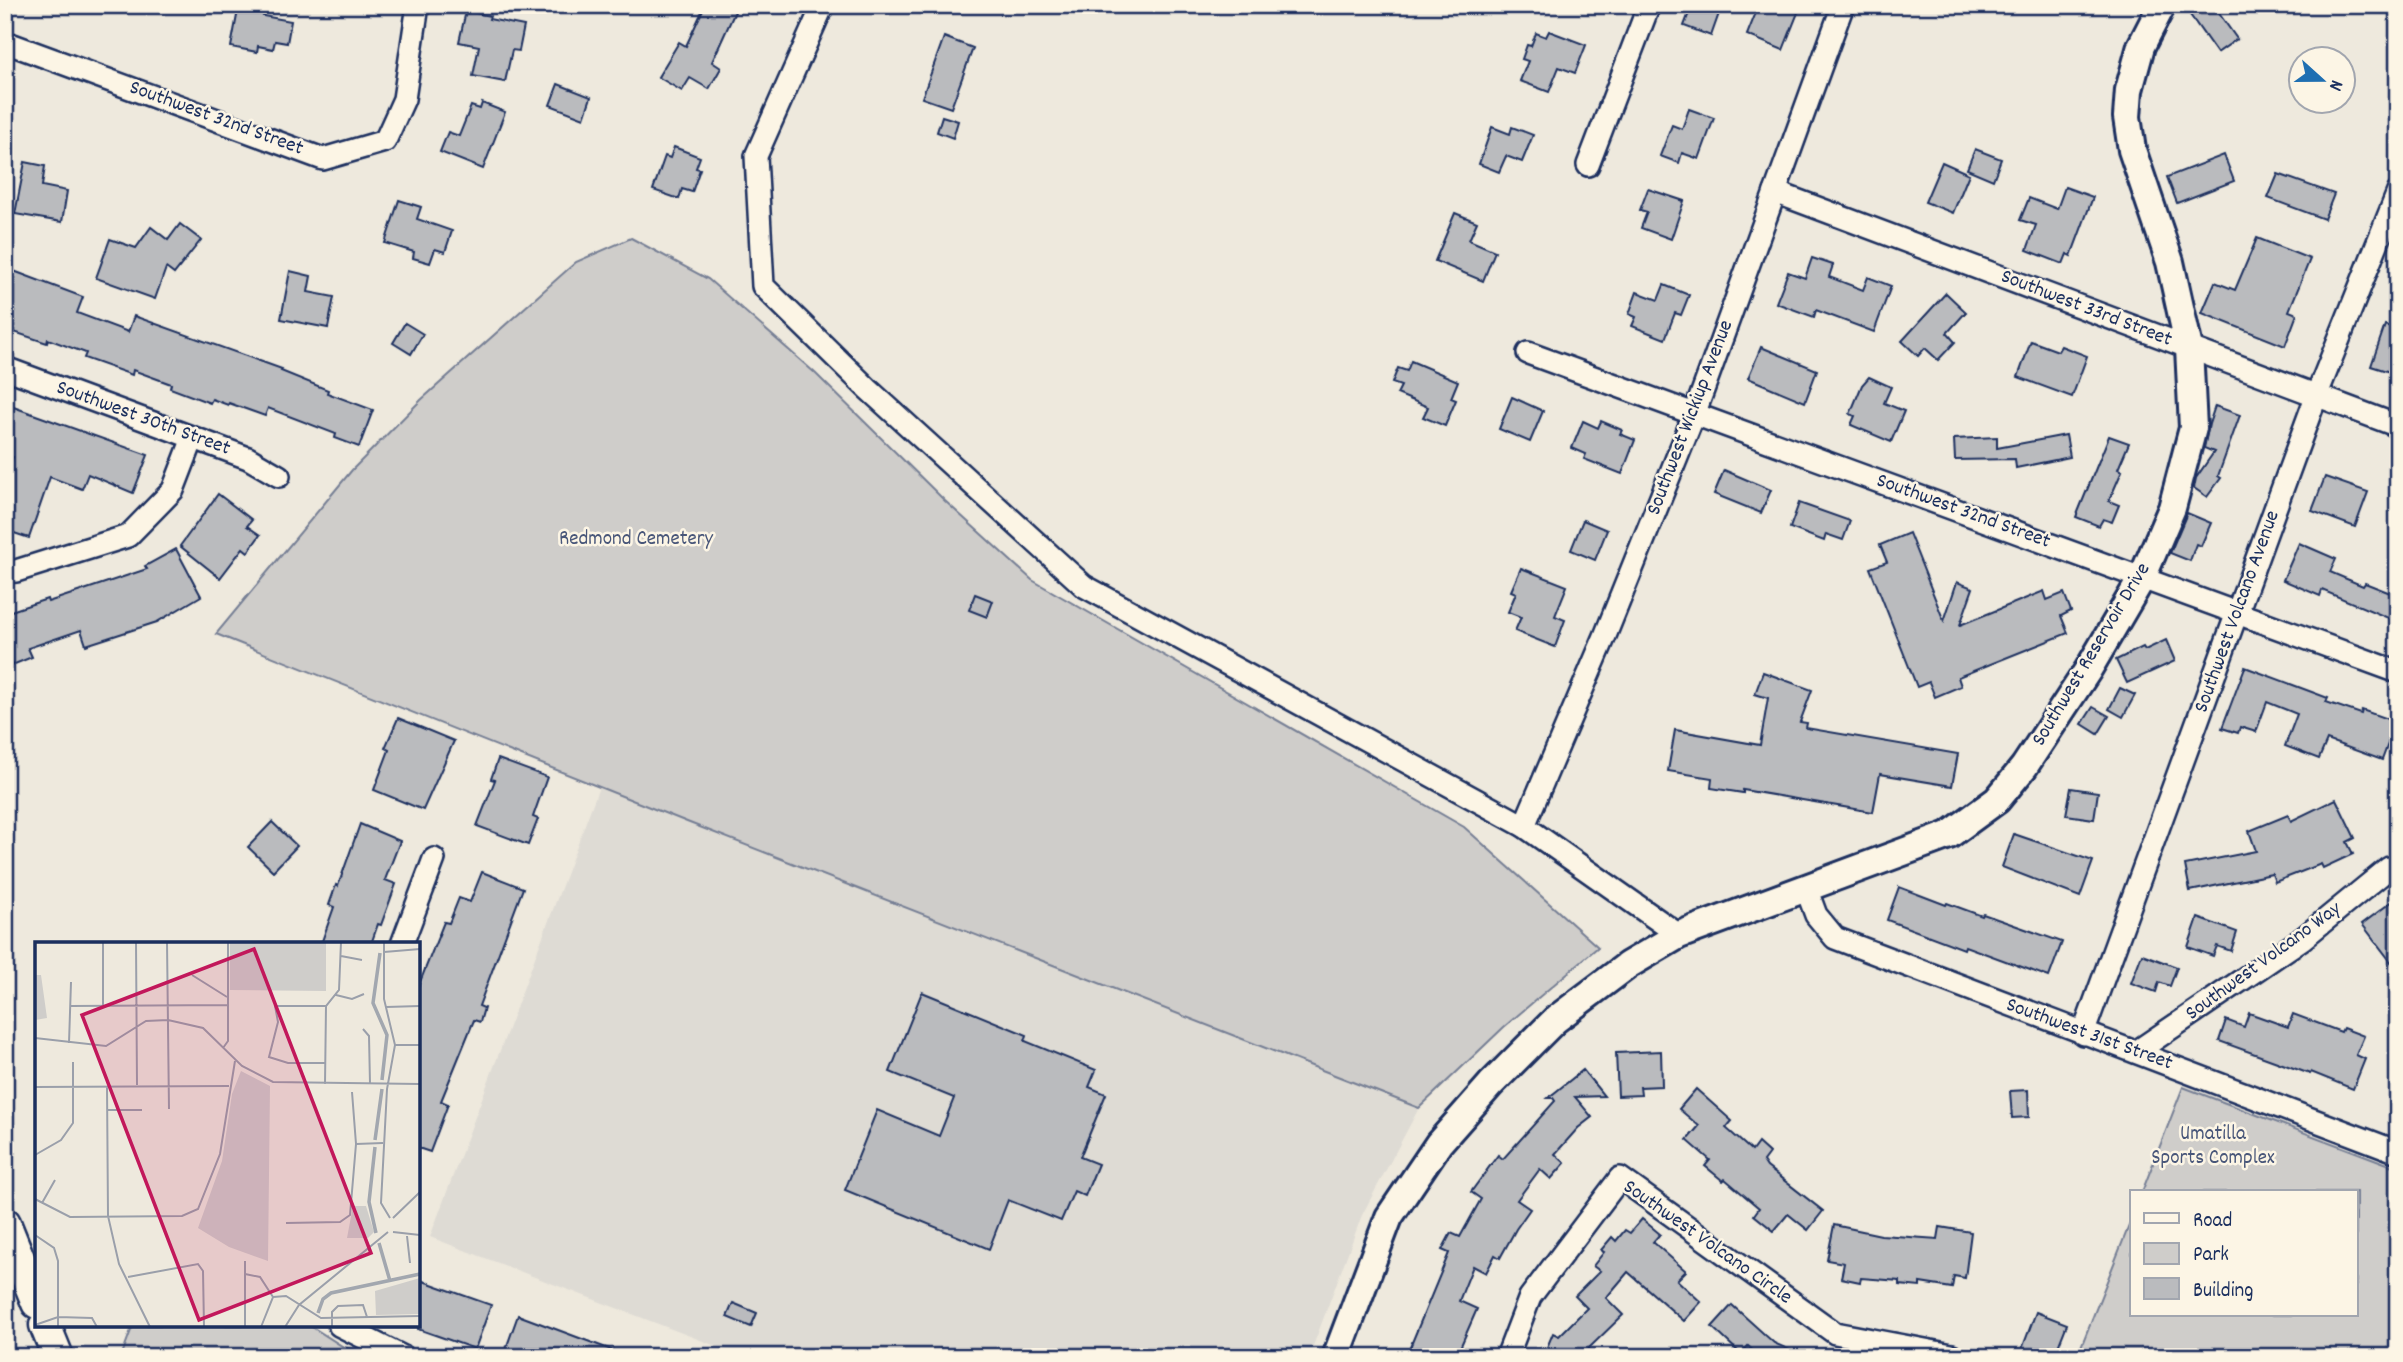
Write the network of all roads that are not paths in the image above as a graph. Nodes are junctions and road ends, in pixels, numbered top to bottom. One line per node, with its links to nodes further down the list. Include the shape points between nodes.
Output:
1 (418, 5): 6 (street, Southwest 32nd Street, via 404,99 385,141 323,159)
2 (823, 5): 22 (street, via 756,156 763,286 868,389 1084,586)
3 (1649, 5): 7 (street)
4 (1843, 5): 8 (street, Southwest Wickiup Avenue)
5 (2162, 5): 10 (street, Southwest Reservoir Drive, via 2141,46 2127,117 2132,150 2169,262)
6 (5, 42)
7 (1588, 165)
8 (1775, 192): 10 (street, Southwest 33rd Street); 14 (street, Southwest Wickiup Avenue)
9 (2398, 192): 13 (street, Southwest Volcano Avenue)
10 (2189, 348): 13 (street, Southwest 33rd Street); 19 (street, Southwest Reservoir Drive, via 2193,428 2172,508)
11 (1528, 353): 14 (street, Southwest 32nd Street)
12 (5, 368): 16 (street, Southwest 30th Street)
13 (2318, 394): 15 (street, Southwest 33rd Street); 20 (street, Southwest Volcano Avenue)
14 (1694, 415): 19 (street, Southwest 32nd Street); 22 (street, Southwest Wickiup Avenue)
15 (2398, 426)
16 (193, 438): 17 (street, Southwest 30th Street, via 248,458); 18 (street, via 173,490 128,536)
17 (279, 476)
18 (5, 572)
19 (2142, 578): 20 (street, Southwest 32nd Street); 25 (street, Southwest Reservoir Drive, via 2024,768 1997,800 1949,835)
20 (2238, 612): 21 (street, Southwest 32nd Street); 28 (street, Southwest Volcano Avenue)
21 (2398, 672)
22 (1524, 826): 26 (street)
23 (434, 859): 27 (street)
24 (2389, 868): 29 (street, Southwest Volcano Way, via 2302,939)
25 (1806, 888): 26 (street, Southwest Reservoir Drive); 28 (street, Southwest 31st Street, via 1816,915 1835,938)
26 (1679, 935): 37 (street, via 1628,965 1556,1020 1439,1143 1389,1217)
27 (403, 942)
28 (2083, 1034): 29 (street, Southwest 31st Street)
29 (2136, 1052): 30 (street, Southwest 31st Street)
30 (2398, 1152)
31 (5, 1223): 32 (main road)
32 (35, 1298)
33 (46, 1327): 35 (main road)
34 (343, 1327): 36 (street)
35 (58, 1357)
36 (403, 1357)
37 (1336, 1357)
38 (1507, 1357): 39 (street, Southwest Volcano Circle, via 1530,1297 1620,1178 1835,1333)
39 (1951, 1357)

